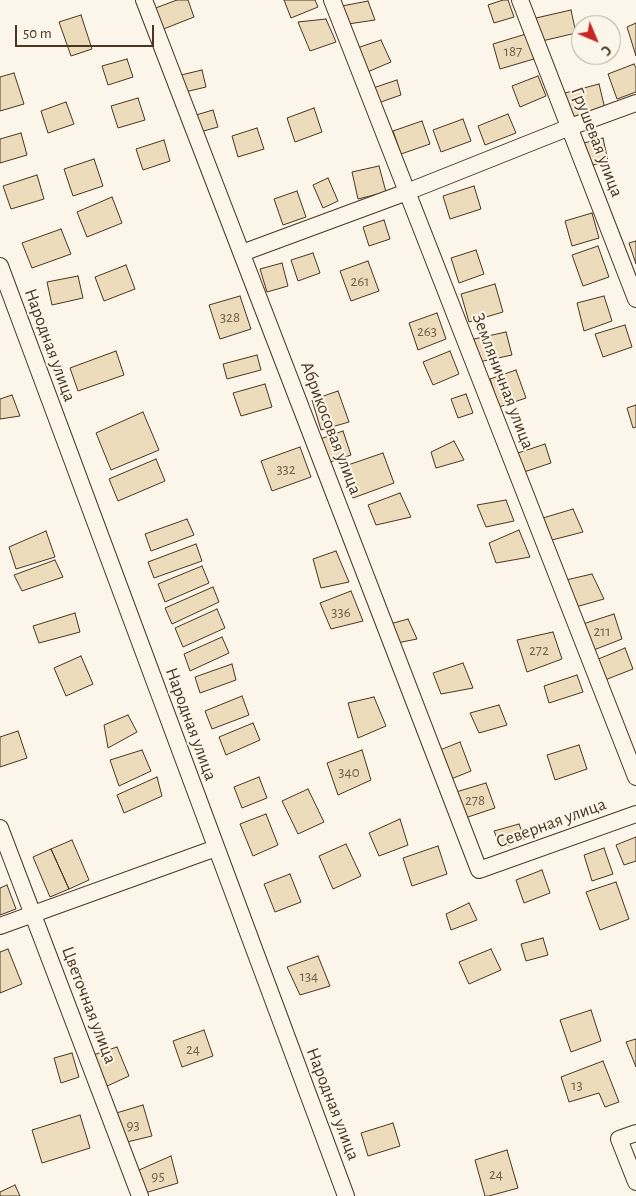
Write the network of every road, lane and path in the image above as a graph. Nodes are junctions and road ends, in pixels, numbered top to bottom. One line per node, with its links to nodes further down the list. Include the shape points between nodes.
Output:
1 (144, 0): 7 (street, Абрикосовая улица)
2 (332, 0): 6 (street, Земляничная улица)
3 (520, 0): 5 (street, Грушевая улица)
4 (636, 103): 5 (street)
5 (570, 127): 6 (street); 9 (street, Грушевая улица)
6 (407, 192): 7 (street); 10 (street, Земляничная улица)
7 (242, 253): 14 (street, Абрикосовая улица)
8 (0, 266): 13 (street, Народная улица)
9 (636, 299)
10 (636, 778)
11 (636, 814): 14 (street, Северная улица)
12 (0, 828): 15 (street, Цветочная улица)
13 (216, 848): 15 (street); 20 (street, Народная улица)
14 (479, 870)
15 (34, 914): 16 (street); 19 (street, Цветочная улица)
16 (0, 926)
17 (636, 1134): 18 (street, via 619,1139)
18 (636, 1182)
19 (140, 1196)
20 (346, 1196)

